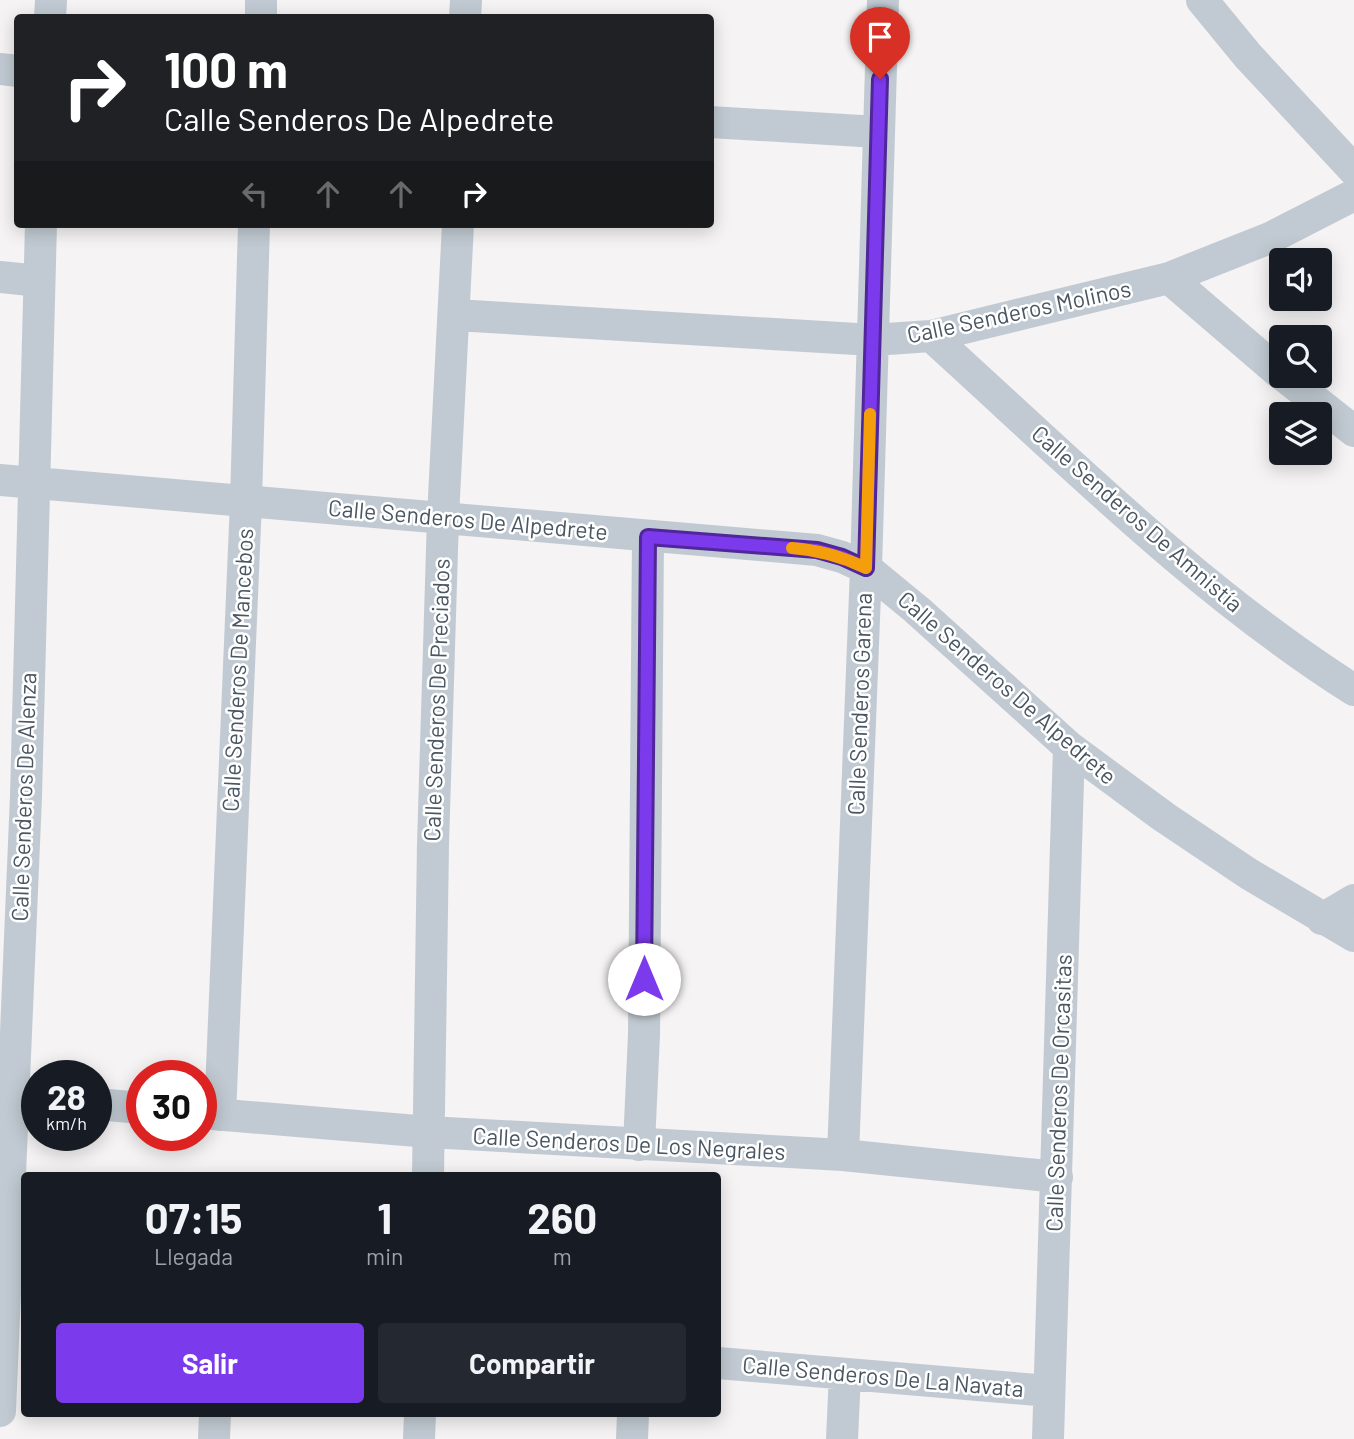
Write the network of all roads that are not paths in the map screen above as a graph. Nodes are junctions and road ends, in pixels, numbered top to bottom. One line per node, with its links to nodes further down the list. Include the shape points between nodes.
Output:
1 (883, 0): 4 (street, Calle Senderos Garena)
2 (1202, 0): 5 (street, via 1248,57)
3 (714, 122): 4 (street)
4 (878, 132): 15 (street, Calle Senderos Garena)
5 (1354, 170)
6 (1354, 195): 11 (street, Calle Senderos Molinos, via 1272,237)
7 (41, 228): 12 (street, Calle Senderos De Alenza)
8 (254, 228): 21 (street, Calle Senderos De Mancebos)
9 (458, 228): 13 (street, Calle Senderos De Preciados)
10 (0, 277): 12 (street)
11 (1169, 278): 14 (street, Calle Senderos Molinos); 16 (street)
12 (39, 281): 20 (street, Calle Senderos De Alenza)
13 (456, 315): 15 (street, Calle Senderos Molinos); 22 (street, Calle Senderos De Preciados)
14 (931, 336): 15 (street, Calle Senderos Molinos); 25 (street, Calle Senderos De Amnistía, via 1197,577)
15 (873, 340): 24 (street, Calle Senderos Garena)
16 (1269, 364)
17 (1299, 388): 18 (street)
18 (1354, 431)
19 (0, 480): 20 (street, Calle Senderos De Alpedrete)
20 (34, 482): 21 (street, Calle Senderos De Alpedrete); 31 (street, Calle Senderos De Alenza)
21 (246, 501): 22 (street, Calle Senderos De Alpedrete); 30 (street, Calle Senderos De Mancebos)
22 (443, 517): 23 (street, Calle Senderos De Alpedrete); 33 (street, Calle Senderos De Preciados)
23 (648, 537): 24 (street, Calle Senderos De Alpedrete, via 817,550); 34 (street)
24 (866, 568): 26 (street, Calle Senderos De Alpedrete); 35 (street, Calle Senderos Garena)
25 (1354, 690)
26 (1069, 747): 28 (street, Calle Senderos De Alpedrete, via 1164,817); 37 (street, Calle Senderos De Orcasitas)
27 (1354, 900): 28 (street)
28 (1322, 919): 29 (street, Calle Senderos De Alpedrete)
29 (1354, 936)
30 (213, 1060)
31 (16, 1096): 38 (street, Calle Senderos De Alenza)
32 (217, 1115): 33 (street, Calle Senderos De Los Negrales)
33 (429, 1132): 34 (street, Calle Senderos De Los Negrales); 36 (street, Calle Senderos De Preciados)
34 (639, 1145): 35 (street, Calle Senderos De Los Negrales)
35 (844, 1155): 37 (street, Calle Senderos De Los Negrales)
36 (428, 1172)
37 (1057, 1177): 41 (street, Calle Senderos De Orcasitas)
38 (10, 1305): 42 (street, Calle Senderos De Alenza)
39 (721, 1363): 40 (street, Calle Senderos De La Navata)
40 (845, 1374): 41 (street, Calle Senderos De La Navata); 49 (street)
41 (1049, 1391): 50 (street, Calle Senderos De Orcasitas)
42 (0, 1411)
43 (215, 1417): 46 (street)
44 (420, 1417): 47 (street)
45 (633, 1417): 48 (street)
46 (214, 1439)
47 (419, 1439)
48 (632, 1439)
49 (842, 1439)
50 (1048, 1439)

